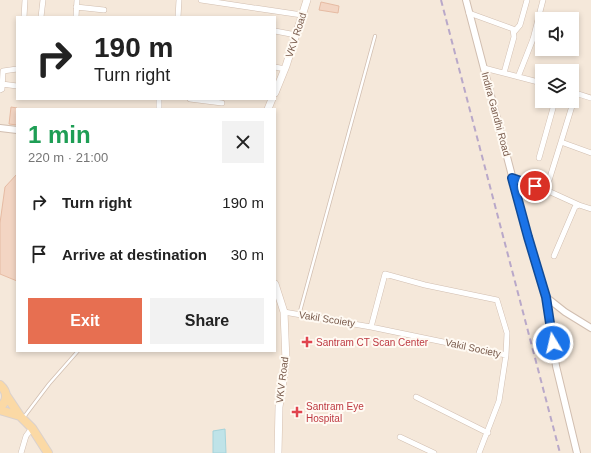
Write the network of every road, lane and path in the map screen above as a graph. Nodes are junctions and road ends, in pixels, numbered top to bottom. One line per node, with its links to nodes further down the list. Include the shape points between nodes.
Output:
1 (25, 0): 14 (street)
2 (43, 0): 15 (street)
3 (77, 0): 10 (street)
4 (179, 0): 17 (street)
5 (201, 0): 13 (street)
6 (307, 0): 13 (main road, VKV Road)
7 (466, 0): 12 (street, Indira Gandhi Road)
8 (526, 0): 19 (street, via 520,25)
9 (543, 0): 27 (street, via 533,39)
10 (76, 7): 11 (street); 16 (street)
11 (104, 10)
12 (469, 13): 19 (street); 23 (street, Indira Gandhi Road)
13 (302, 15): 20 (main road, VKV Road)
14 (24, 16)
15 (41, 16)
16 (76, 16)
17 (178, 16)
18 (276, 31): 20 (street)
19 (514, 32): 26 (street)
20 (296, 35): 25 (main road, VKV Road)
21 (375, 36): 52 (lane)
22 (276, 67): 25 (street)
23 (484, 68): 26 (street); 44 (street, Indira Gandhi Road)
24 (16, 69): 29 (street, via 4,71)
25 (285, 69): 32 (main road, VKV Road)
26 (504, 73): 27 (street)
27 (518, 77): 28 (street)
28 (535, 81)
29 (2, 84): 30 (street); 31 (street)
30 (16, 86)
31 (0, 90)
32 (276, 91)
33 (579, 94): 34 (street)
34 (591, 98)
35 (198, 100): 36 (street)
36 (222, 103)
37 (553, 108): 43 (street)
38 (570, 108): 41 (street)
39 (0, 128): 40 (street)
40 (16, 130)
41 (561, 142): 42 (street); 45 (street)
42 (591, 153)
43 (539, 158)
44 (512, 178): 45 (street); 50 (street, Indira Gandhi Road)
45 (546, 190): 46 (street)
46 (579, 205): 47 (street); 48 (street, via 575,207)
47 (591, 209)
48 (554, 256)
49 (276, 287): 51 (main road, VKV Road)
50 (546, 297): 54 (street); 70 (street, Indira Gandhi Road, via 556,366)
51 (284, 312): 52 (street, Vakil Scoiety); 67 (main road, VKV Road, via 286,361 279,407)
52 (299, 315): 53 (street, Vakil Scoiety)
53 (371, 326): 56 (street, Vakil Society); 56 (street, Vakil Society, via 385,274 497,300 507,333)
54 (591, 328)
55 (77, 352): 61 (lane)
56 (506, 355): 63 (street, via 499,401)
57 (0, 385): 58 (main road)
58 (6, 395): 60 (main road); 61 (main road)
59 (416, 397): 63 (street)
60 (0, 408): 61 (main road)
61 (22, 417): 62 (main road)
62 (32, 428): 65 (street, via 26,436); 66 (main road)
63 (488, 433): 69 (street)
64 (400, 437): 68 (street)
65 (21, 453)
66 (48, 453)
67 (278, 453)
68 (434, 453)
69 (479, 453)
70 (577, 453)

